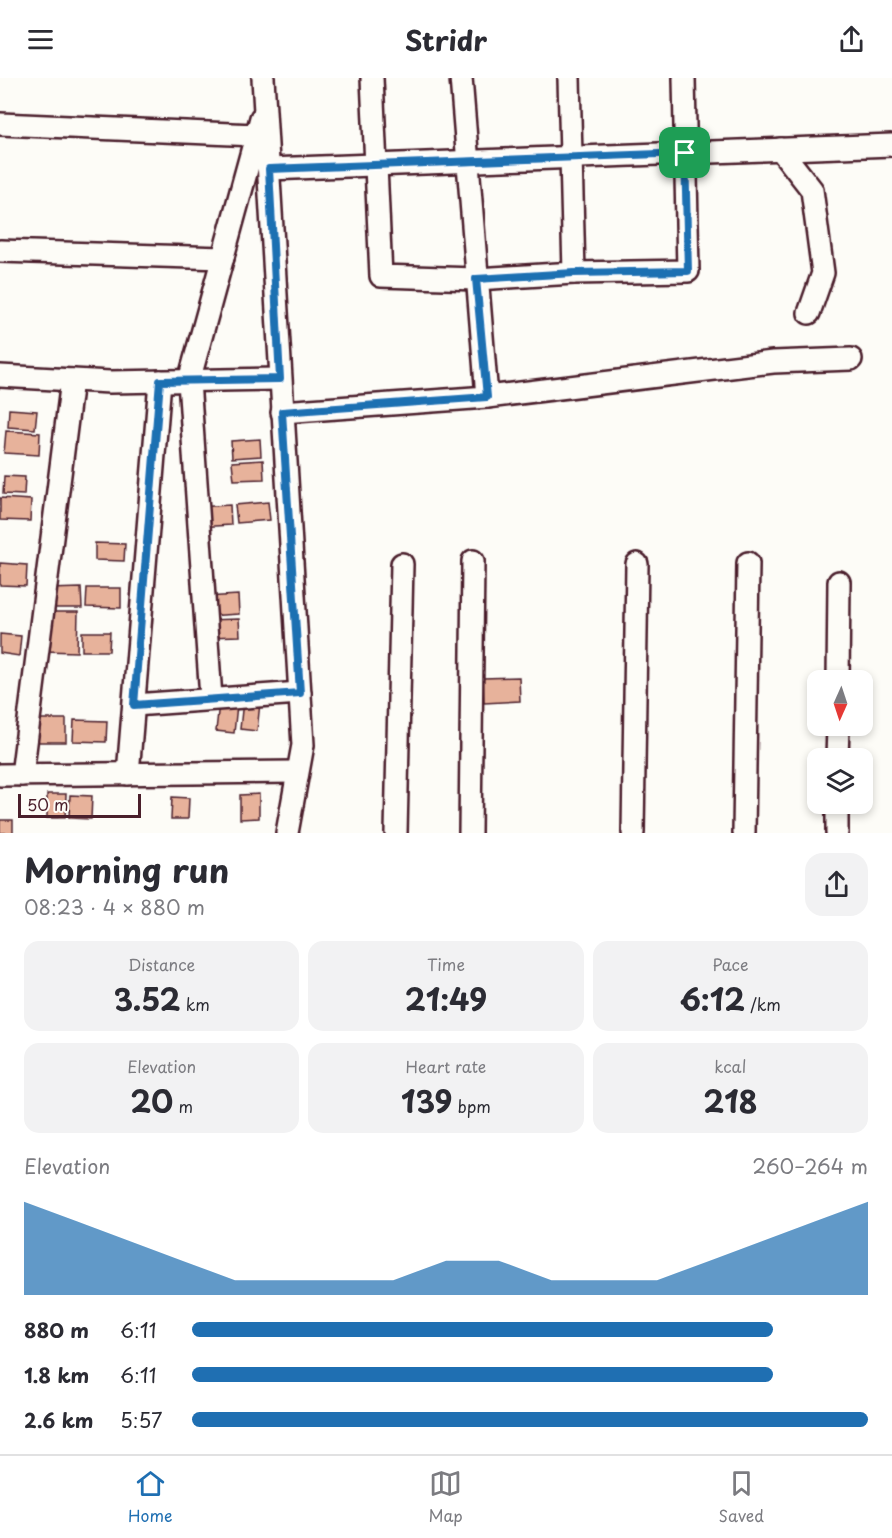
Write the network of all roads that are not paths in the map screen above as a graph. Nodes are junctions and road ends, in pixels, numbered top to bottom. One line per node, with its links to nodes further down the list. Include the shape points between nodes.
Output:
1 (263, 78): 6 (street)
2 (372, 78): 14 (street)
3 (461, 78): 13 (street)
4 (569, 78): 12 (street)
5 (684, 78): 11 (street)
6 (265, 106): 8 (street); 15 (street)
7 (0, 124): 8 (street)
8 (255, 135): 17 (street)
9 (892, 145): 10 (street)
10 (780, 149): 11 (street); 20 (street, via 812,190 823,273)
11 (685, 153): 12 (street); 18 (street, via 688,271)
12 (571, 157): 13 (street); 18 (street)
13 (468, 161): 14 (street); 19 (street)
14 (376, 165): 15 (street); 19 (street, via 381,276)
15 (269, 169): 23 (street)
16 (0, 251): 17 (street)
17 (223, 258): 26 (street)
18 (574, 273): 19 (street)
19 (476, 279): 27 (street)
20 (809, 313)
21 (851, 359): 27 (street, via 773,362)
22 (0, 376): 24 (street)
23 (280, 379): 26 (street); 28 (street)
24 (72, 380): 25 (street); 41 (street)
25 (160, 381): 26 (street); 37 (street)
26 (189, 381): 36 (street)
27 (487, 397): 28 (street)
28 (282, 412): 35 (street)
29 (473, 561): 45 (street)
30 (748, 563): 47 (street)
31 (402, 564): 44 (street)
32 (637, 564): 46 (street)
33 (839, 582): 34 (street)
34 (838, 670)
35 (300, 693): 37 (street); 38 (street, via 303,745)
36 (211, 698)
37 (134, 705): 39 (street)
38 (296, 772): 39 (street); 43 (street)
39 (128, 774): 41 (street)
40 (0, 775): 41 (street)
41 (22, 775)
42 (837, 814): 48 (street)
43 (287, 833)
44 (396, 833)
45 (470, 833)
46 (633, 833)
47 (744, 833)
48 (837, 833)

